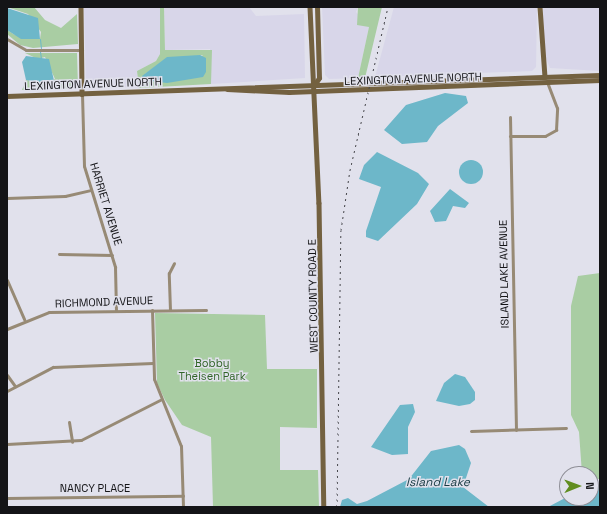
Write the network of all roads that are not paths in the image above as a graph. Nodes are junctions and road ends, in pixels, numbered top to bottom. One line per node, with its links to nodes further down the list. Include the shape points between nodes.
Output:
1 (81, 7): 6 (main road, HARRIET AVENUE)
2 (310, 7): 11 (main road, WEST COUNTY ROAD E, via 311,78)
3 (317, 7): 11 (main road, WEST COUNTY ROAD E, via 319,78)
4 (540, 7): 8 (main road)
5 (7, 39): 6 (street, via 26,50)
6 (82, 50): 14 (main road, HARRIET AVENUE)
7 (600, 75): 8 (main road, LEXINGTON AVENUE NORTH)
8 (545, 76): 10 (main road); 11 (main road, LEXINGTON AVENUE NORTH)
9 (600, 80): 10 (main road, LEXINGTON AVENUE NORTH)
10 (547, 82): 13 (main road, LEXINGTON AVENUE NORTH); 17 (street, via 557,108 556,130 545,136)
11 (315, 84): 12 (main road, LEXINGTON AVENUE NORTH); 13 (main road, WEST COUNTY ROAD E)
12 (226, 89): 13 (main road, LEXINGTON AVENUE NORTH, via 234,92); 14 (main road, LEXINGTON AVENUE NORTH)
13 (315, 92): 44 (main road, WEST COUNTY ROAD E)
14 (82, 94): 15 (main road, LEXINGTON AVENUE NORTH); 18 (street, HARRIET AVENUE, via 83,156)
15 (7, 96)
16 (510, 117): 17 (street, ISLAND LAKE AVENUE)
17 (510, 136): 37 (street, ISLAND LAKE AVENUE)
18 (90, 190): 19 (street, via 65,196); 21 (street, HARRIET AVENUE)
19 (7, 198)
20 (60, 254): 21 (street)
21 (112, 255): 24 (street, HARRIET AVENUE)
22 (174, 262): 26 (street, via 169,273)
23 (7, 280): 28 (street)
24 (116, 310): 25 (street, RICHMOND AVENUE); 28 (street, RICHMOND AVENUE, via 49,312)
25 (152, 310): 26 (street, RICHMOND AVENUE); 30 (street)
26 (170, 310): 27 (street, RICHMOND AVENUE)
27 (206, 310)
28 (24, 319): 29 (street, RICHMOND AVENUE)
29 (7, 329)
30 (153, 363): 32 (street, via 61,366 37,373); 34 (street)
31 (7, 375): 32 (street)
32 (15, 386): 33 (street)
33 (7, 391)
34 (160, 400): 39 (street, via 99,433); 41 (street, via 180,442)
35 (69, 422): 39 (street)
36 (566, 428): 37 (street)
37 (516, 430): 38 (street)
38 (471, 431)
39 (72, 442): 40 (street)
40 (7, 444)
41 (183, 496): 42 (street, NANCY PLACE); 43 (street)
42 (7, 498)
43 (183, 507)
44 (324, 507)

